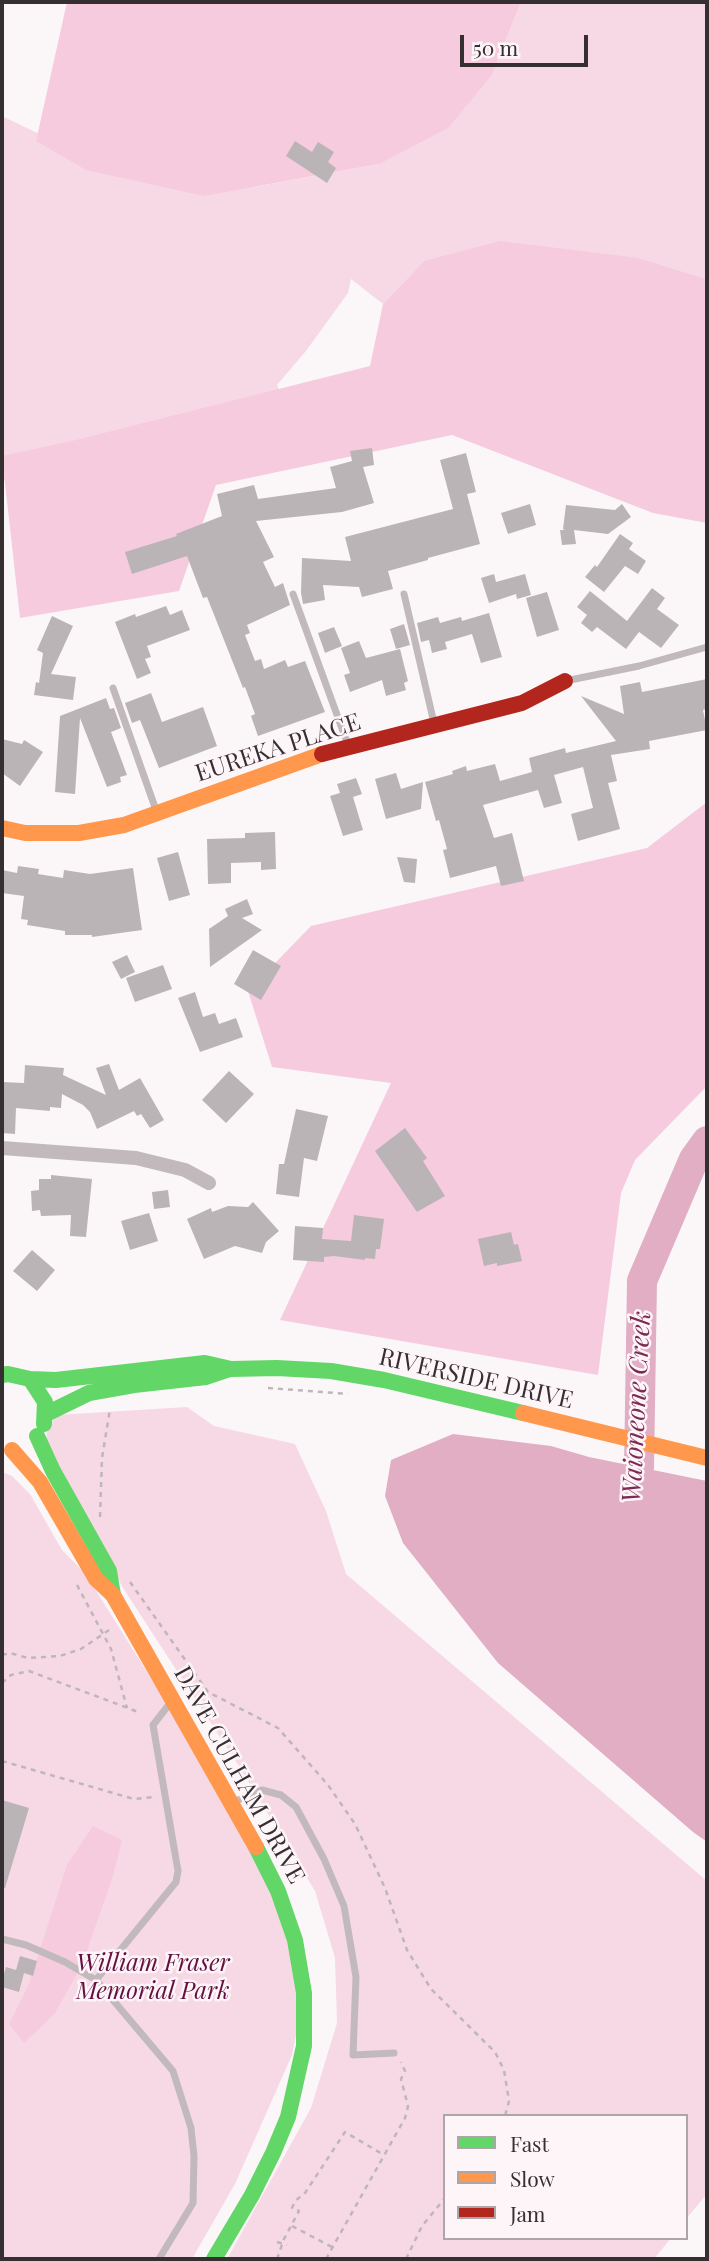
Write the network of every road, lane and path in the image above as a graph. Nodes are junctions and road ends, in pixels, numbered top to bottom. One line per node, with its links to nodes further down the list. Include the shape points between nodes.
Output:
1 (293, 594): 7 (lane)
2 (404, 594): 6 (lane)
3 (707, 647): 4 (lane)
4 (565, 681): 6 (main road, EUREKA PLACE, via 522,703)
5 (113, 688): 8 (lane)
6 (435, 724): 7 (main road, EUREKA PLACE)
7 (348, 746): 8 (main road, EUREKA PLACE)
8 (157, 813): 9 (main road, EUREKA PLACE, via 79,833)
9 (2, 828)
10 (2, 1148): 11 (street, via 135,1157 185,1170)
11 (209, 1183)
12 (231, 1369): 14 (main road, RIVERSIDE DRIVE, via 205,1363); 18 (main road, RIVERSIDE DRIVE, via 206,1377 89,1393); 21 (main road, RIVERSIDE DRIVE, via 331,1371 384,1380)
13 (2, 1375): 14 (main road, RIVERSIDE DRIVE)
14 (30, 1379): 18 (main road)
15 (266, 1388): 16 (path)
16 (360, 1395)
17 (111, 1406): 22 (path, via 102,1458)
18 (46, 1414): 19 (main road)
19 (37, 1436): 20 (main road); 25 (main road, DAVE CULHAM DRIVE, via 109,1571)
20 (7, 1449): 25 (main road, DAVE CULHAM DRIVE, via 40,1482 96,1579)
21 (707, 1458)
22 (100, 1523)
23 (124, 1573): 39 (path, via 208,1692 278,1728 328,1785 355,1824 407,1950 431,1989 495,2052 504,2070 509,2101)
24 (76, 1580): 27 (path)
25 (113, 1595): 26 (main road, DAVE CULHAM DRIVE)
26 (127, 1619): 27 (path); 30 (main road, DAVE CULHAM DRIVE)
27 (104, 1634): 28 (path, via 60,1656); 31 (path)
28 (2, 1655)
29 (2, 1683): 31 (path, via 11,1675 29,1671)
30 (172, 1700): 34 (lane, via 153,1725); 35 (main road, DAVE CULHAM DRIVE)
31 (127, 1708): 32 (path)
32 (141, 1713)
33 (2, 1761): 34 (path, via 134,1799)
34 (167, 1796): 37 (lane, via 176,1882)
35 (230, 1803): 38 (lane, via 262,1790 281,1795 296,1807 344,1906 356,1977 353,2055); 47 (main road, DAVE CULHAM DRIVE, via 258,1850 289,1919 301,1966 304,2046 288,2117 273,2153)
36 (2, 1939): 37 (lane, via 65,1962)
37 (96, 1980): 46 (lane, via 173,2071 191,2128 193,2203)
38 (394, 2053): 40 (path, via 405,2071 401,2079 408,2106)
39 (506, 2114)
40 (384, 2155): 42 (path, via 345,2132 295,2201 292,2208 299,2211); 45 (path)
41 (443, 2200): 50 (path, via 422,2226)
42 (292, 2226): 44 (path); 45 (path)
43 (277, 2242): 44 (path)
44 (285, 2243): 48 (path)
45 (332, 2248): 49 (path)
46 (159, 2259)
47 (214, 2259)
48 (277, 2259)
49 (326, 2259)
50 (406, 2259)

